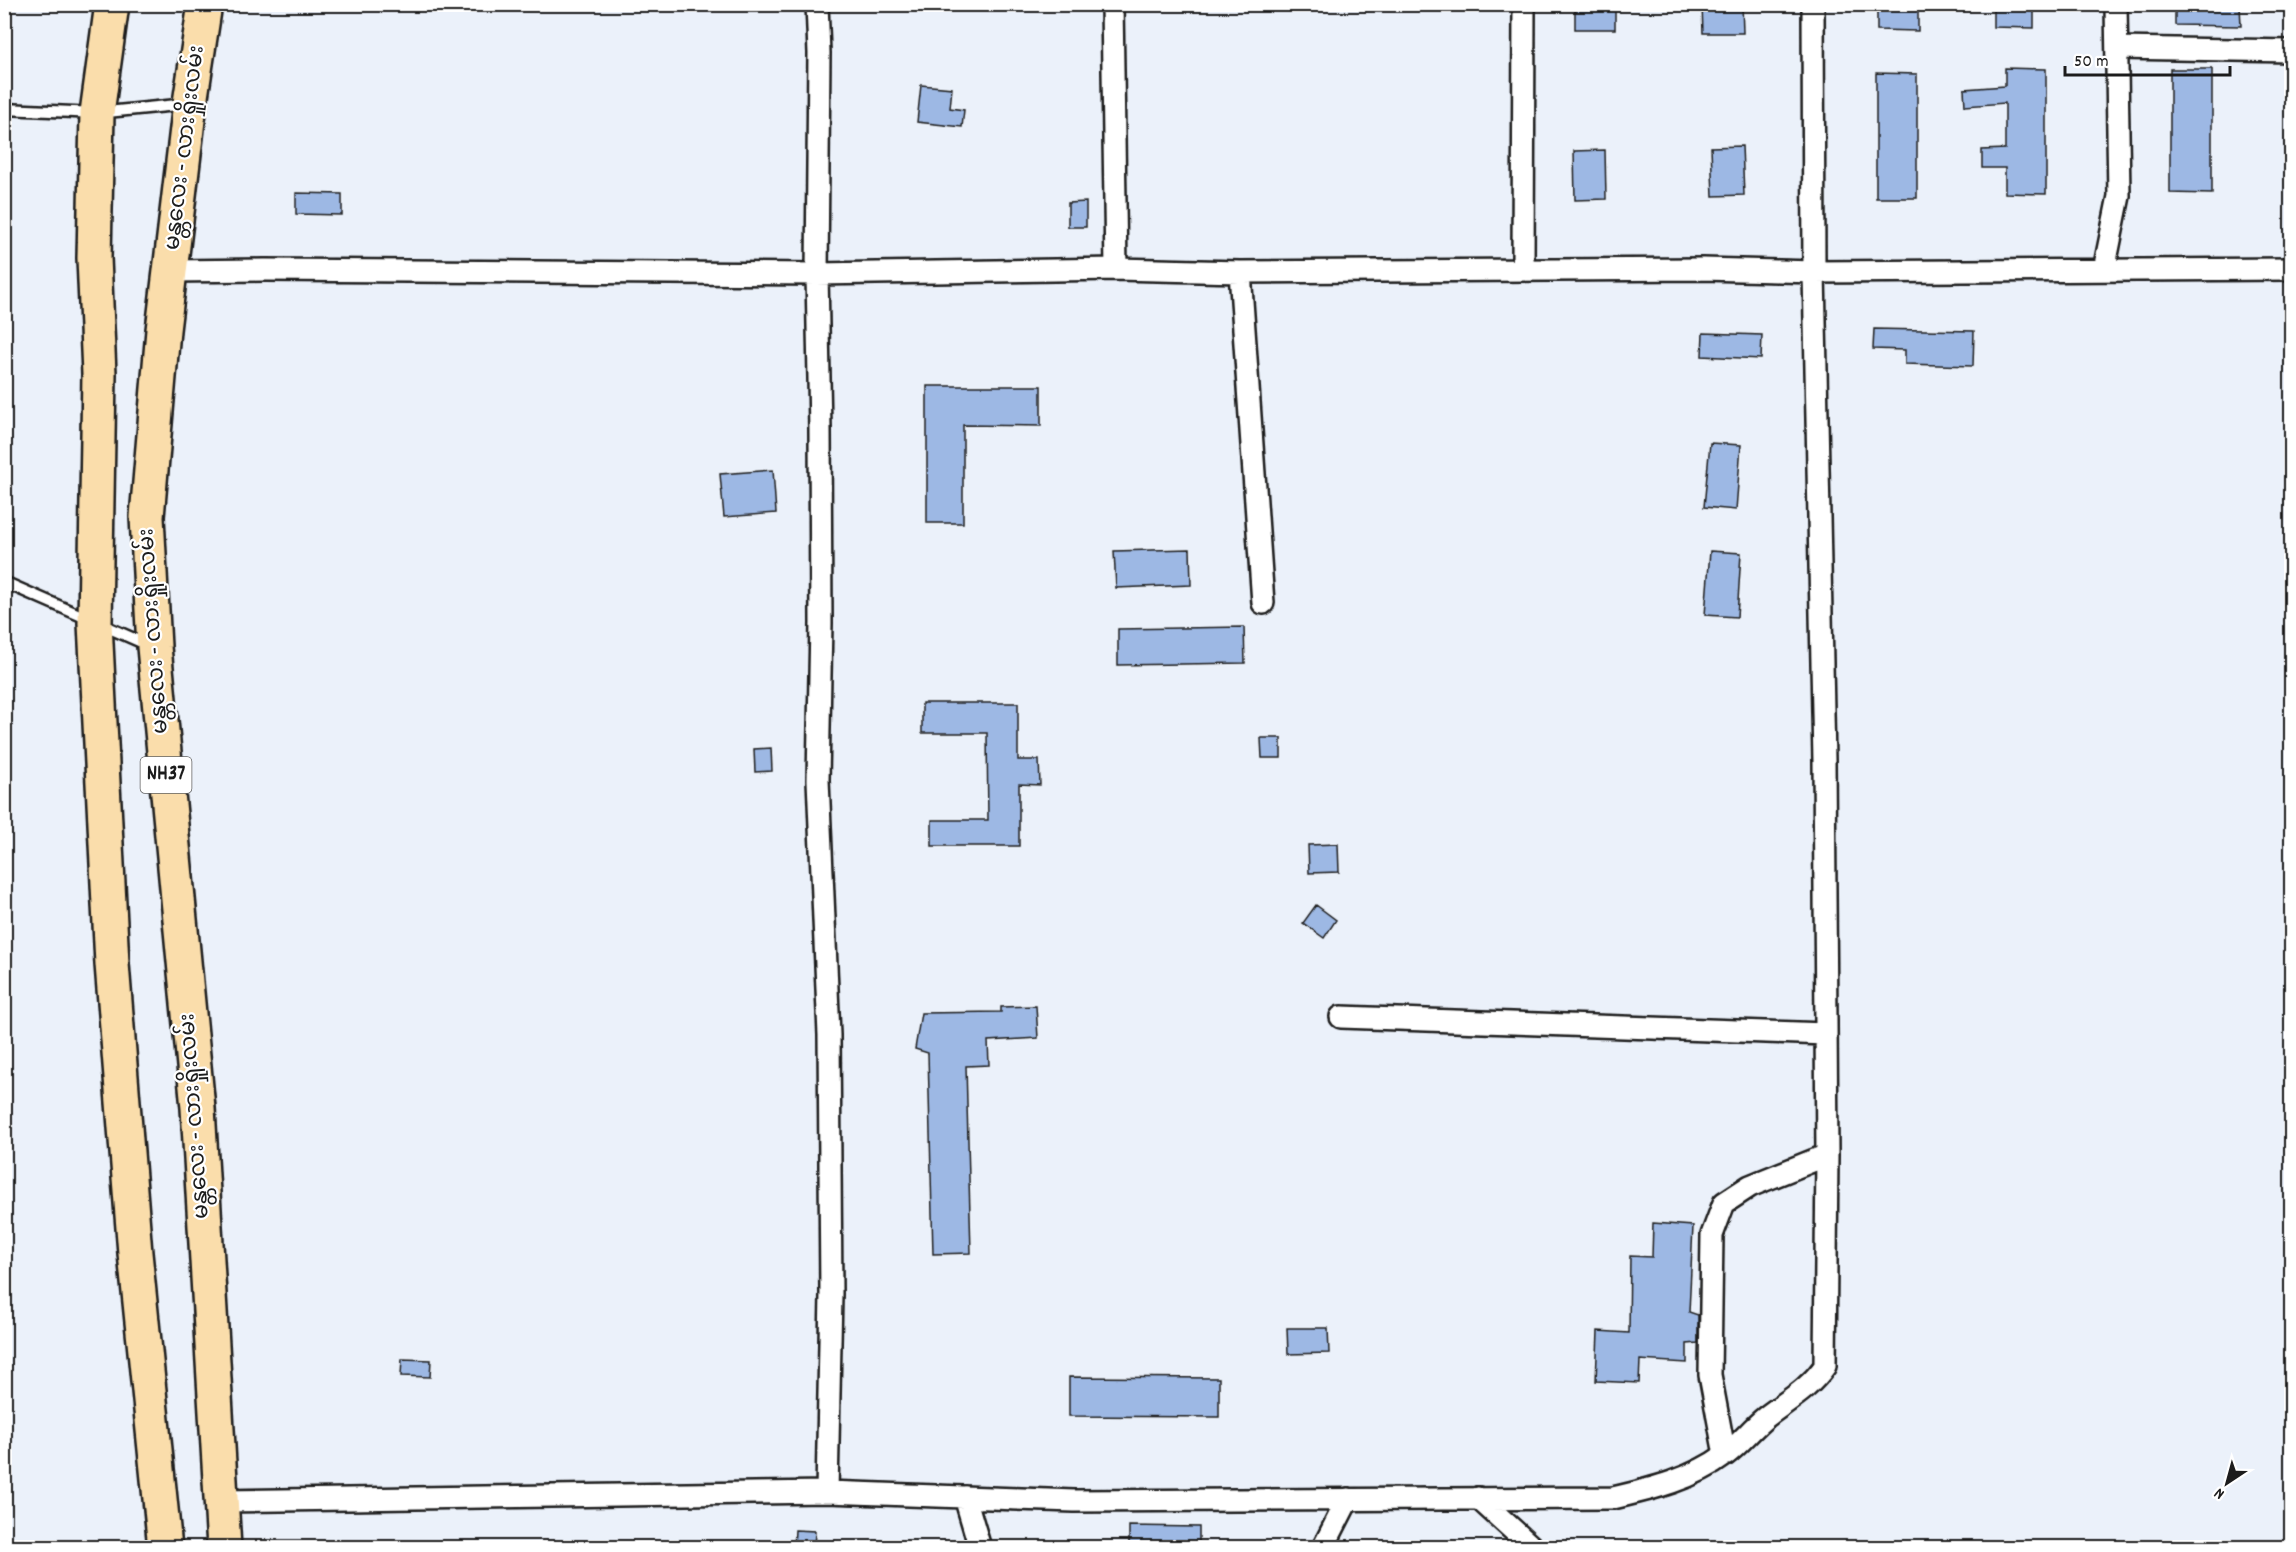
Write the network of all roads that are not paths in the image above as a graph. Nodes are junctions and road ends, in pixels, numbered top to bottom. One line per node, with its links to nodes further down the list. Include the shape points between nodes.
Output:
1 (112, 4): 12 (highway)
2 (205, 4): 10 (highway, မန္တလေး - လားရှိုးလမ်း / NH37)
3 (817, 4): 20 (street)
4 (1112, 4): 13 (street)
5 (1524, 4): 15 (street)
6 (1813, 4): 19 (street)
7 (2116, 4): 8 (street)
8 (2117, 48): 9 (street); 16 (street, via 2119,196)
9 (2292, 51)
10 (190, 103): 12 (lane); 17 (highway, မန္တလေး - လားရှိုးလမ်း / NH37)
11 (4, 109): 12 (lane)
12 (97, 113): 23 (highway, via 94,258 99,374)
13 (1116, 269): 18 (street); 20 (street)
14 (2292, 269): 16 (street)
15 (1523, 270): 18 (street); 19 (street)
16 (2104, 270): 19 (street)
17 (171, 272): 20 (street); 24 (highway, မန္တလေး - လားရှိုးလမ်း / NH37, via 147,517)
18 (1240, 272): 22 (street)
19 (1814, 272): 26 (street)
20 (817, 274): 29 (street, via 821,578 818,780 830,1046)
21 (4, 582): 23 (lane)
22 (1263, 603)
23 (95, 623): 24 (lane); 34 (highway, via 112,964 135,1253)
24 (154, 647): 33 (highway, မန္တလေး - လားရှိုးလမ်း / NH37, via 198,1108)
25 (1341, 1017): 26 (street)
26 (1826, 1034): 27 (street)
27 (1827, 1155): 28 (street, via 1825,1366 1814,1382 1765,1417); 28 (street, via 1750,1186 1724,1203 1712,1235 1710,1375)
28 (1725, 1455): 31 (street, via 1654,1489 1613,1498)
29 (827, 1492): 30 (street); 33 (street)
30 (965, 1497): 32 (street, via 1074,1501); 36 (street)
31 (1478, 1498): 32 (street); 38 (street)
32 (1348, 1499): 37 (street)
33 (221, 1501): 35 (highway, မန္တလေး - လားရှိုးလမ်း / NH37)
34 (165, 1548)
35 (224, 1548)
36 (980, 1548)
37 (1323, 1548)
38 (1533, 1548)

